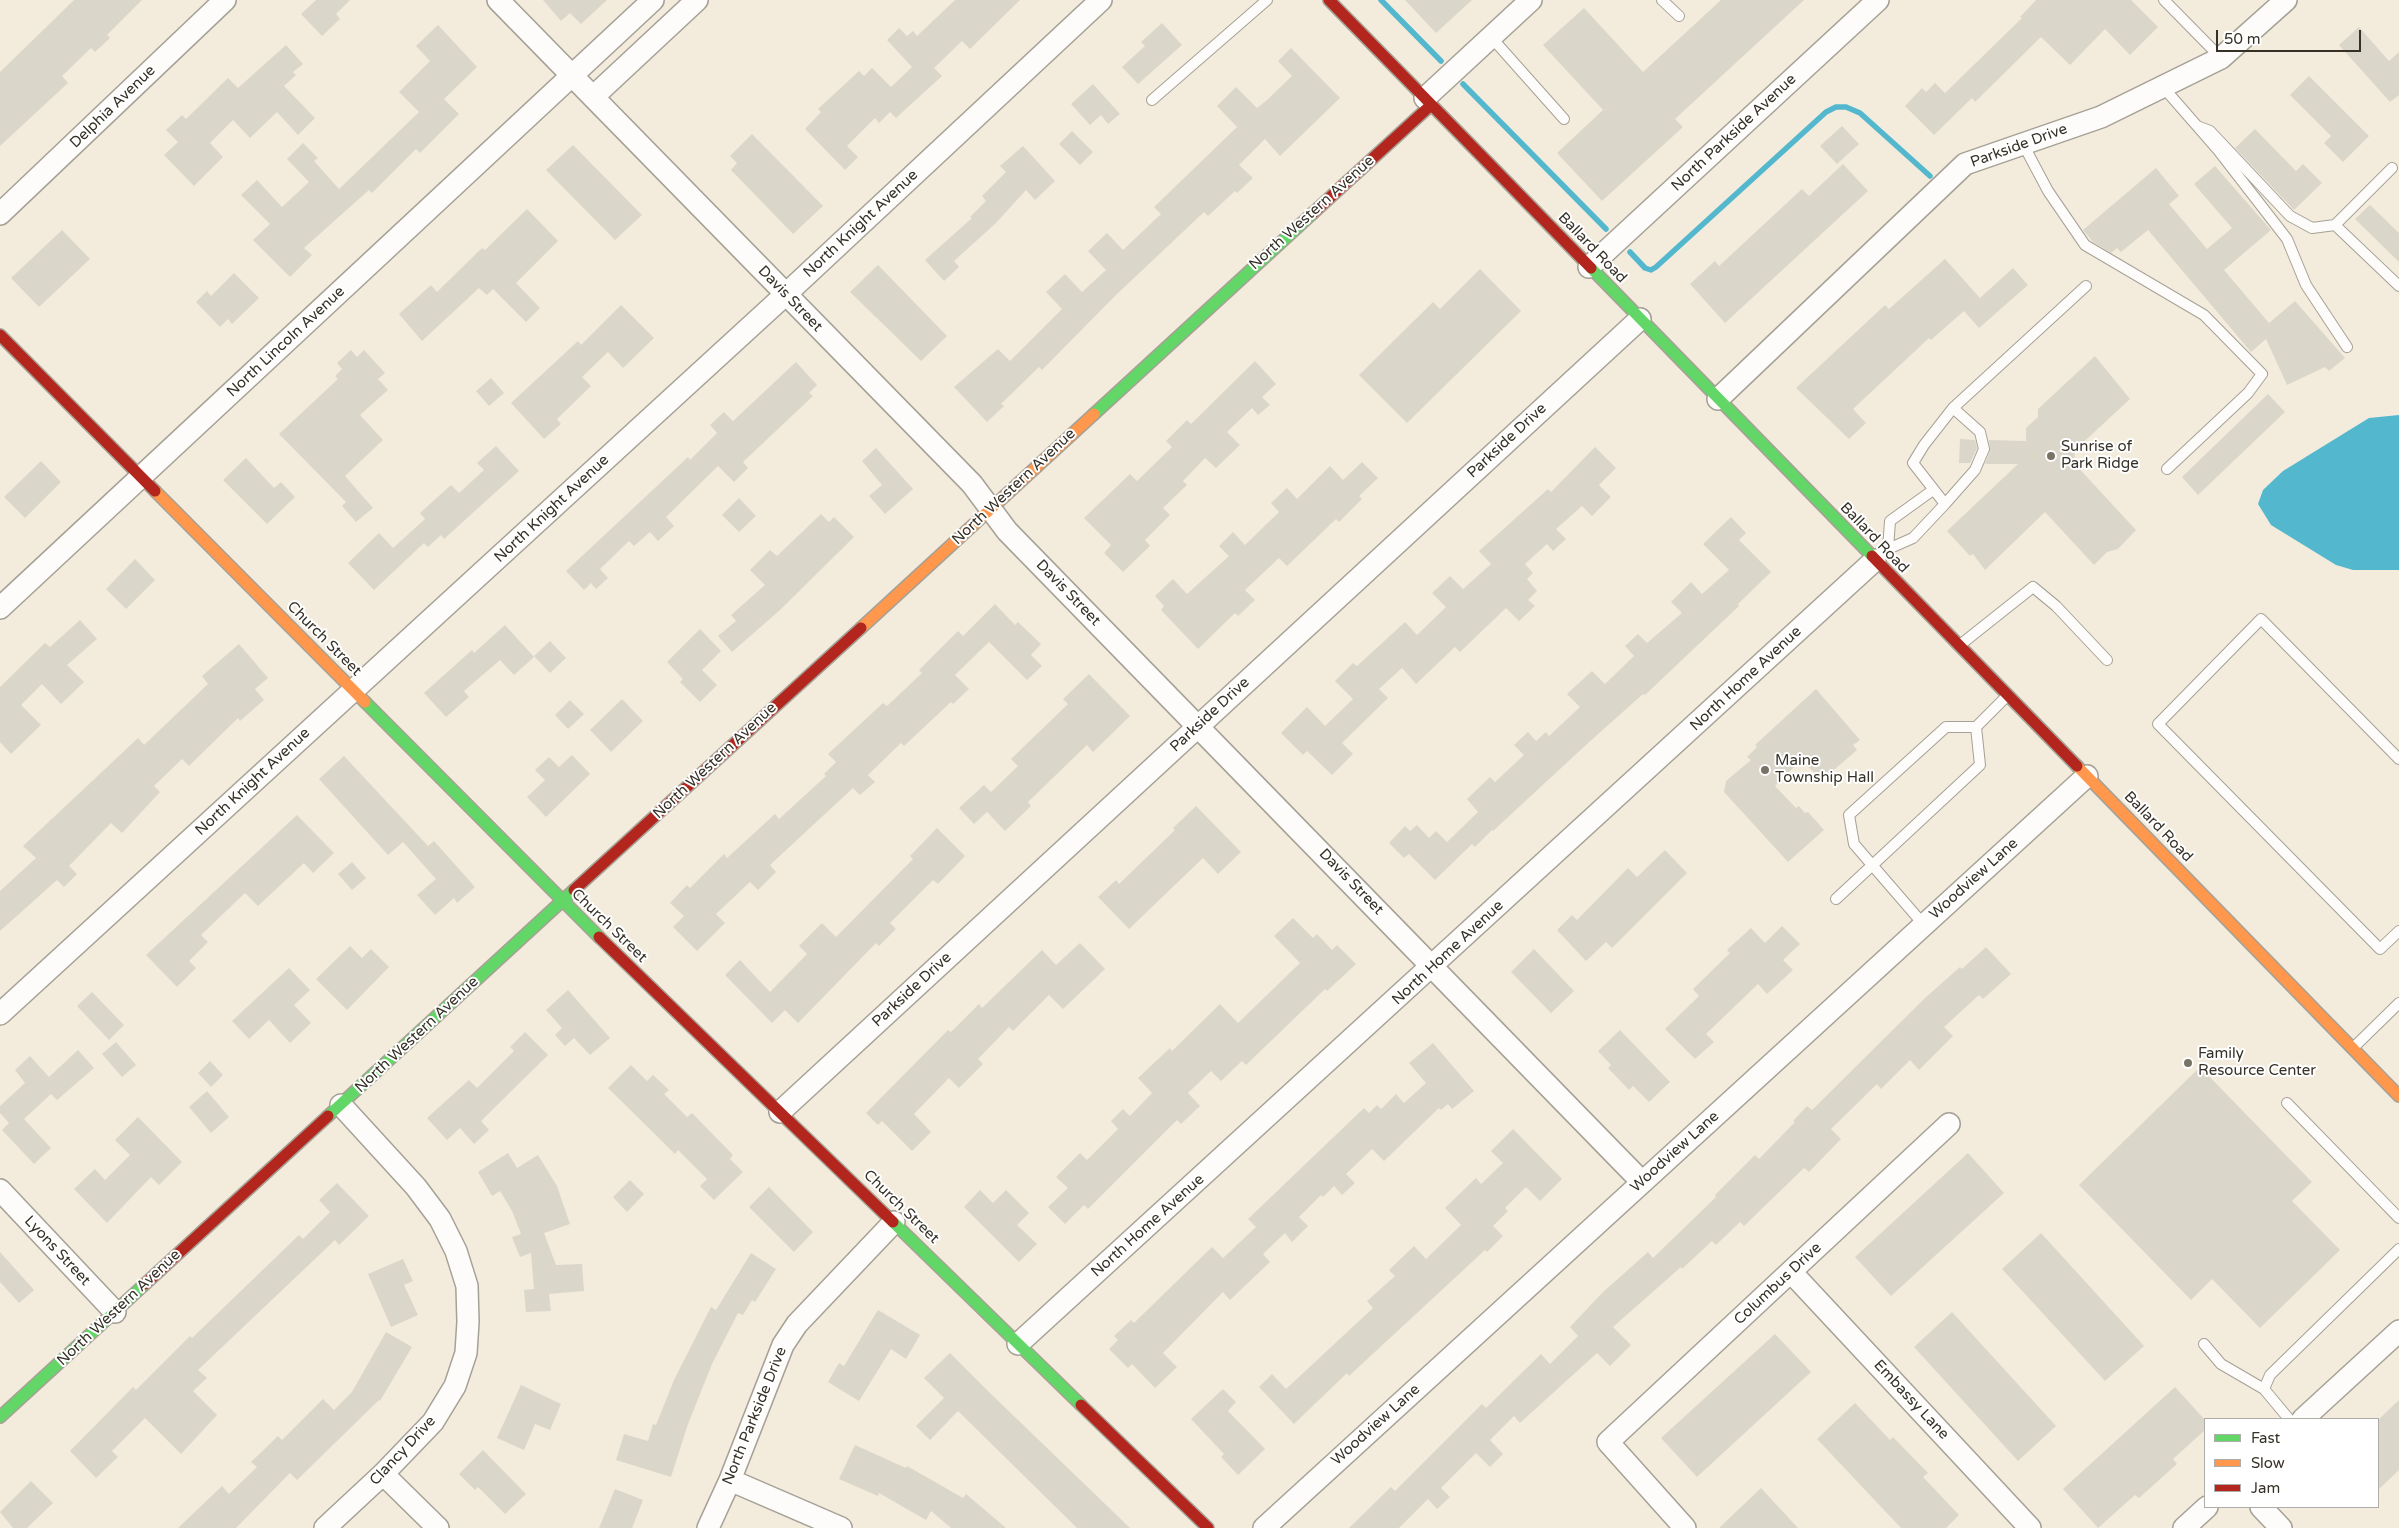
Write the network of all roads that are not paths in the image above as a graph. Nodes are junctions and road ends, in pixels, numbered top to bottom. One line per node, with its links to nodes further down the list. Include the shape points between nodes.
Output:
1 (225, 0): 25 (street, Delphia Avenue)
2 (498, 0): 16 (street, Davis Street)
3 (653, 0): 16 (street, North Lincoln Avenue)
4 (697, 0): 18 (street)
5 (1101, 0): 30 (street, North Knight Avenue)
6 (1267, 0): 19 (lane)
7 (1328, 0): 20 (street, Ballard Road)
8 (1531, 0): 14 (street, North Western Avenue)
9 (1662, 0): 13 (lane)
10 (1878, 0): 27 (street, North Parkside Avenue)
11 (2164, 0): 15 (lane)
12 (2280, 2): 15 (street, Parkside Drive)
13 (1679, 16)
14 (1491, 37): 20 (street, North Western Avenue); 21 (lane)
15 (2221, 58): 17 (street, Parkside Drive)
16 (571, 75): 18 (street, Davis Street); 37 (street, North Lincoln Avenue)
17 (2163, 87): 22 (lane); 23 (street, Parkside Drive, via 2101,117)
18 (593, 97): 30 (street, Davis Street)
19 (1152, 100)
20 (1428, 101): 27 (street, Ballard Road); 40 (street, North Western Avenue)
21 (1564, 119)
22 (2196, 126): 26 (lane, via 2210,131 2290,216 2312,228); 33 (lane, via 2286,239 2306,285)
23 (2023, 144): 34 (street, Parkside Drive, via 1965,164); 36 (lane, via 2048,192 2085,244 2204,316 2262,374 2248,393)
24 (2392, 168): 26 (lane)
25 (0, 214)
26 (2335, 225): 29 (lane)
27 (1589, 267): 31 (street, Ballard Road)
28 (2086, 286): 35 (lane)
29 (2399, 286)
30 (786, 294): 40 (street, Davis Street, via 972,484); 45 (street, North Knight Avenue)
31 (1640, 318): 34 (street, Ballard Road); 47 (street, Parkside Drive)
32 (0, 335): 37 (street, Church Street)
33 (2347, 347)
34 (1718, 399): 41 (street, Ballard Road)
35 (1953, 408): 38 (lane, via 1913,462); 39 (lane, via 1980,432 1984,449 1975,470)
36 (2167, 469)
37 (142, 476): 42 (street, North Lincoln Avenue); 45 (street, Church Street)
38 (1933, 490): 39 (lane); 41 (lane, via 1890,521)
39 (1945, 504): 41 (lane, via 1913,538)
40 (990, 509): 47 (street, Davis Street, via 1007,531); 53 (street, North Western Avenue)
41 (1881, 554): 43 (street, Ballard Road); 56 (street, North Home Avenue)
42 (0, 608)
43 (1959, 646): 44 (lane, via 2033,587 2056,606); 46 (street, Ballard Road)
44 (2106, 660)
45 (353, 690): 53 (street, Church Street); 58 (street, North Knight Avenue)
46 (2008, 696): 48 (lane); 50 (street, Ballard Road)
47 (1198, 726): 56 (street, Davis Street); 63 (street, Parkside Drive)
48 (1976, 727): 51 (lane, via 1980,766); 51 (lane, via 1946,727 1849,815 1854,844)
49 (2399, 759): 55 (lane, via 2261,619 2158,724 2380,949)
50 (2087, 776): 54 (street, Woodview Lane); 59 (street, Ballard Road)
51 (1872, 866): 52 (lane); 54 (lane)
52 (1836, 899)
53 (562, 901): 62 (street, North Western Avenue); 63 (street, Church Street)
54 (1924, 925): 65 (street, Woodview Lane)
55 (2399, 931)
56 (1433, 966): 65 (street, Davis Street); 73 (street, North Home Avenue)
57 (2399, 1003): 59 (lane)
58 (0, 1014)
59 (2352, 1048): 60 (street, Ballard Road)
60 (2399, 1096)
61 (2287, 1103): 67 (lane)
62 (340, 1105): 71 (street, North Western Avenue); 79 (street, Clancy Drive, via 416,1187 440,1219 456,1251 467,1286 466,1353 455,1386 434,1422)
63 (780, 1112): 68 (street, Church Street)
64 (1948, 1124): 70 (street, Columbus Drive)
65 (1642, 1182): 88 (street, Woodview Lane)
66 (0, 1190): 71 (street, Lyons Street)
67 (2399, 1218)
68 (894, 1222): 73 (street, Church Street); 80 (street, North Parkside Drive, via 797,1324 784,1345)
69 (2399, 1249): 75 (lane, via 2270,1375)
70 (1791, 1272): 89 (street, Columbus Drive, via 1608,1442); 90 (street, Embassy Lane)
71 (115, 1312): 76 (street, North Western Avenue)
72 (2399, 1331): 78 (street)
73 (1018, 1344): 87 (street, Church Street)
74 (2204, 1344): 75 (lane, via 2220,1364)
75 (2264, 1389): 77 (lane)
76 (0, 1417)
77 (2289, 1418)
78 (2304, 1418)
79 (383, 1474): 83 (street, Clancy Drive); 84 (street)
80 (730, 1480): 85 (street, North Parkside Drive); 86 (street)
81 (2206, 1508): 91 (street)
82 (2262, 1508): 92 (street)
83 (325, 1528)
84 (438, 1528)
85 (708, 1528)
86 (841, 1528)
87 (1208, 1528)
88 (1264, 1528)
89 (1685, 1528)
90 (2030, 1528)
91 (2184, 1528)
92 (2281, 1528)

